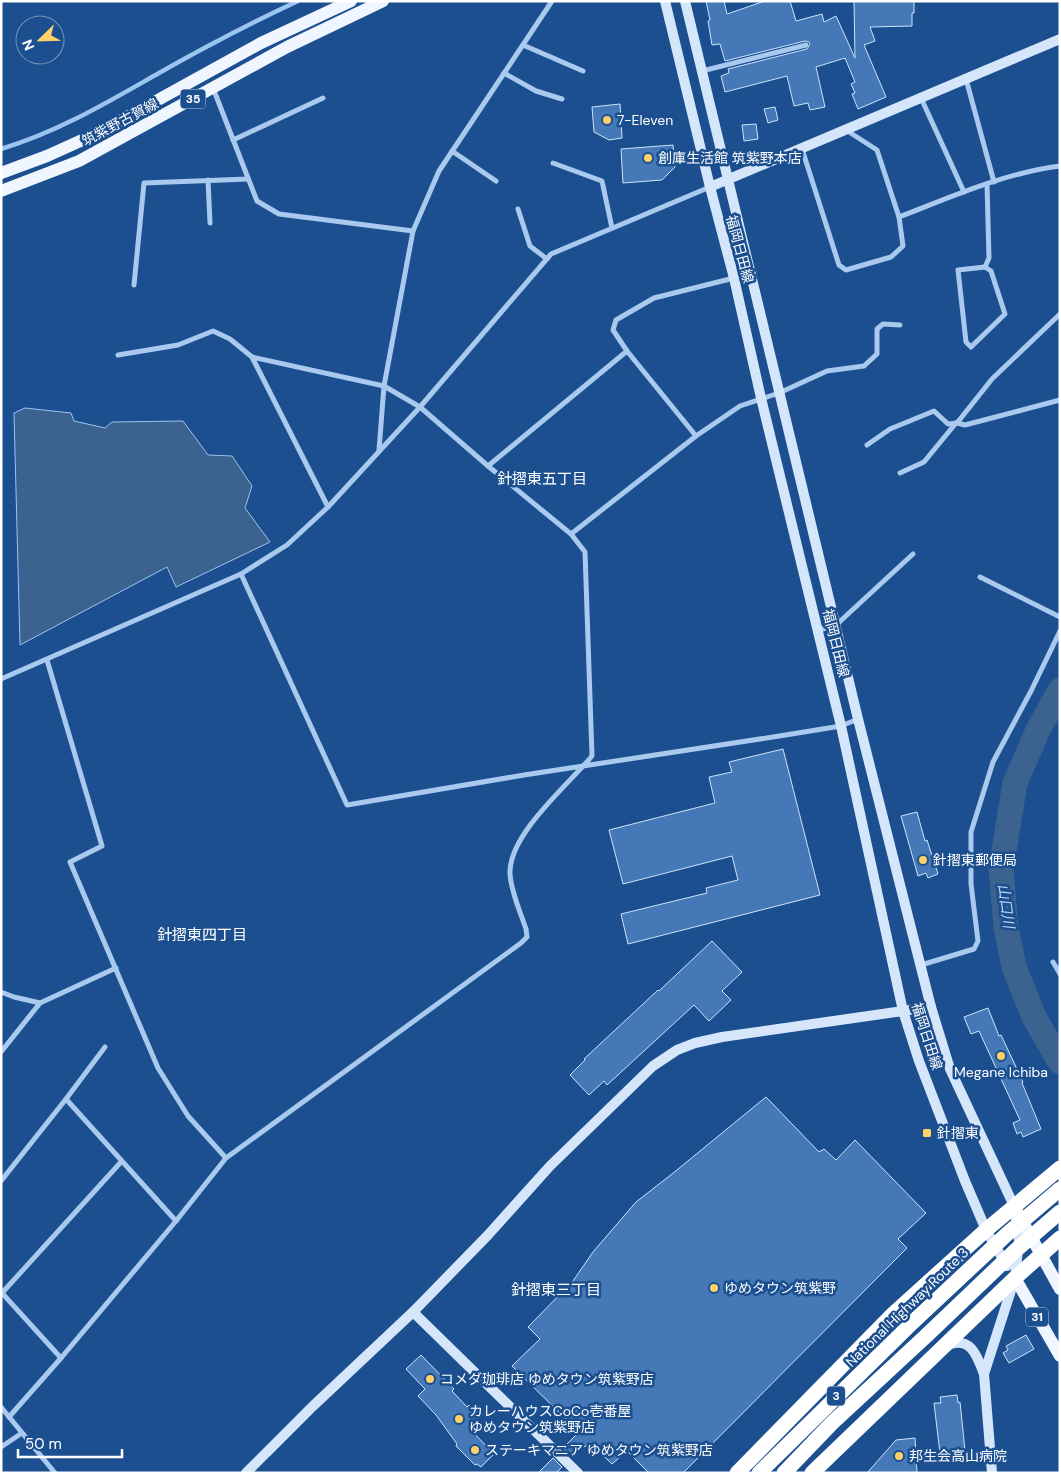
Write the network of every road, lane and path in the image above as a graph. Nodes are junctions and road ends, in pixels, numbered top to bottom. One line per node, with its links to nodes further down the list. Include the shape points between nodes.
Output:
1 (351, 1): 23 (main road, 筑紫野古賀線 / 35, via 261,43 100,132)
2 (383, 1): 13 (main road, 筑紫野古賀線 / 35, via 287,46)
3 (552, 1): 7 (street)
4 (665, 1): 30 (main road, 福岡日田線)
5 (685, 1): 10 (main road, 福岡日田線)
6 (1060, 38): 12 (main road)
7 (523, 45): 9 (street); 11 (street)
8 (806, 45): 10 (street)
9 (583, 71)
10 (702, 71): 26 (main road, 福岡日田線)
11 (504, 73): 16 (street, via 536,91); 20 (street)
12 (966, 78): 15 (main road); 28 (street)
13 (214, 88): 18 (street); 31 (main road, 筑紫野古賀線 / 35, via 79,161)
14 (323, 98): 18 (street)
15 (920, 98): 17 (main road); 32 (street)
16 (562, 99)
17 (845, 130): 19 (main road); 34 (street, via 877,150)
18 (233, 140): 24 (street)
19 (802, 149): 26 (main road); 34 (street, via 839,265 846,270 891,257 904,246)
20 (452, 150): 27 (street); 37 (street, via 439,171)
21 (553, 163): 36 (street, via 602,182)
22 (1060, 166): 28 (street)
23 (1, 173)
24 (248, 179): 25 (street); 37 (street, via 257,201 279,214)
25 (208, 180): 35 (street); 41 (street, via 144,183)
26 (727, 180): 30 (main road); 48 (main road, 福岡日田線)
27 (496, 181)
28 (994, 182): 29 (street)
29 (987, 184): 32 (street); 39 (street, via 989,258)
30 (710, 187): 36 (street); 40 (main road, 福岡日田線)
31 (1, 191)
32 (964, 192): 34 (street)
33 (518, 209): 38 (street, via 530,246)
34 (899, 217)
35 (210, 224)
36 (612, 228): 38 (street, via 551,254)
37 (413, 231): 47 (street)
38 (547, 259): 51 (street)
39 (985, 267): 39 (street, via 958,270 966,342 971,347 1005,314 991,271)
40 (734, 278): 44 (street, via 654,298 616,320 614,330); 49 (main road, 福岡日田線)
41 (134, 285)
42 (1060, 314): 52 (street, via 992,379)
43 (900, 326): 48 (street, via 883,324 877,329 877,354 864,366 827,371)
44 (627, 351): 53 (street); 56 (street)
45 (118, 355): 46 (street, via 178,344 213,331 230,339)
46 (252, 357): 47 (street); 58 (street)
47 (384, 386): 51 (street); 55 (street)
48 (779, 393): 49 (street); 64 (main road, 福岡日田線)
49 (761, 398): 53 (street, via 740,406); 65 (main road, 福岡日田線)
50 (1060, 400): 52 (street, via 964,425)
51 (420, 407): 55 (street); 56 (street)
52 (957, 423): 54 (street, via 948,424 934,411 890,429); 57 (street, via 924,462)
53 (696, 436): 59 (street)
54 (867, 445)
55 (379, 450): 58 (street)
56 (488, 466): 59 (street)
57 (900, 473)
58 (328, 507): 61 (street, via 286,545)
59 (571, 534): 71 (street, via 585,552 592,756)
60 (913, 554): 64 (street)
61 (241, 574): 67 (street); 71 (street, via 347,805)
62 (980, 577): 63 (street)
63 (1060, 618)
64 (835, 626): 65 (street); 69 (main road, 福岡日田線)
65 (818, 630): 70 (main road, 福岡日田線)
66 (1060, 631): 73 (street, via 993,762 971,832 971,884 978,941 974,949)
67 (47, 660): 68 (street); 74 (street, via 102,846 70,862)
68 (1, 679)
69 (858, 720): 70 (street); 73 (main road, 福岡日田線)
70 (842, 726): 71 (street); 79 (main road, 福岡日田線)
71 (584, 766): 83 (street, via 525,831 516,846 510,871 526,929 526,937 521,943)
72 (1052, 962): 75 (street)
73 (921, 965): 78 (main road, 福岡日田線)
74 (116, 968): 77 (street); 83 (street, via 158,1068 188,1116)
75 (1060, 974)
76 (1, 992): 77 (street)
77 (40, 1003): 81 (street)
78 (930, 1007): 79 (main road); 88 (main road, 福岡日田線, via 950,1069)
79 (903, 1011): 91 (main road, 福岡日田線, via 919,1061); 97 (main road, via 722,1036 677,1050 653,1066 582,1134)
80 (105, 1047): 82 (street)
81 (1, 1052)
82 (66, 1100): 84 (street); 86 (street)
83 (226, 1158): 90 (street)
84 (121, 1162): 90 (street); 96 (street)
85 (1060, 1168): 88 (highway)
86 (1, 1181)
87 (1060, 1189): 110 (highway, National Highway Route 3 / 3, bridge, via 914,1321)
88 (1014, 1206): 91 (highway); 93 (main road); 94 (main road, 福岡日田線, via 1019,1240)
89 (1060, 1212): 111 (highway, 3, bridge, via 832,1423)
90 (176, 1221): 100 (street)
91 (986, 1230): 94 (main road, 福岡日田線); 109 (highway, via 893,1314)
92 (1060, 1238): 93 (highway)
93 (1042, 1254): 94 (highway); 95 (main road)
94 (1014, 1278): 98 (highway); 99 (main road, 31); 101 (main road, 福岡日田線)
95 (1060, 1289)
96 (2, 1292): 100 (street)
97 (413, 1312): 107 (main road); 108 (main road)
98 (942, 1347): 101 (main road, via 957,1342 969,1346); 112 (highway)
99 (1060, 1356)
100 (61, 1358): 103 (street)
101 (984, 1374): 113 (main road, 福岡日田線)
102 (1, 1407): 103 (street)
103 (9, 1417): 104 (street)
104 (22, 1433): 105 (street); 106 (street)
105 (1, 1447)
106 (55, 1473)
107 (246, 1473)
108 (578, 1473)
109 (737, 1473)
110 (759, 1473)
111 (784, 1473)
112 (812, 1473)
113 (992, 1473)

